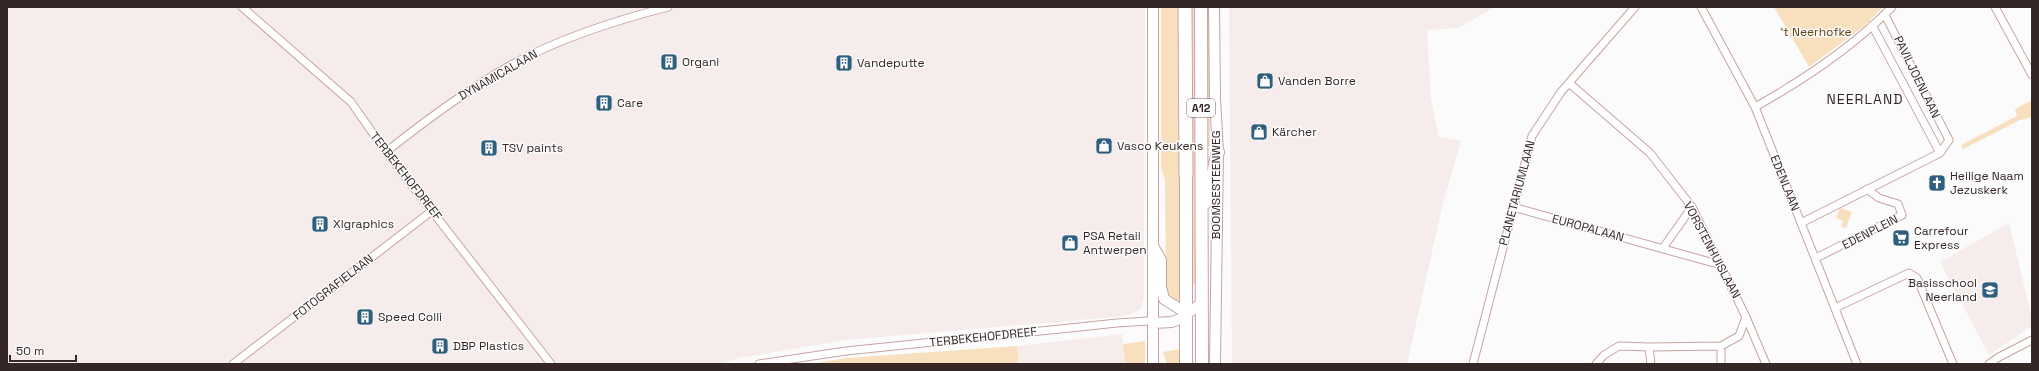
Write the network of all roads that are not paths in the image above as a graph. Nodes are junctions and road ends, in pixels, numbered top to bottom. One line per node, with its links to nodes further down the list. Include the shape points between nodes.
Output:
1 (242, 7): 17 (street, TERBEKEHOFDREEF, via 351,102)
2 (668, 7): 11 (street, DYNAMICALAAN)
3 (1153, 7): 27 (main road)
4 (1185, 7): 20 (highway, A12)
5 (1201, 7): 25 (highway, A12)
6 (1214, 7): 18 (main road, BOOMSESTEENWEG, via 1214,99)
7 (1635, 7): 15 (street, PLANETARIUMLAAN)
8 (1701, 7): 16 (street, EDENLAAN)
9 (1892, 7): 12 (street)
10 (1995, 7): 14 (street)
11 (644, 10): 17 (street, DYNAMICALAAN, via 512,64 445,106)
12 (1885, 14): 13 (street); 19 (street, PAVILJOENLAAN, via 1949,140)
13 (1872, 25): 16 (street, via 1849,47 1803,79); 19 (street, PAVILJOENLAAN)
14 (2032, 75)
15 (1569, 83): 22 (street, PLANETARIUMLAAN, via 1549,108 1532,136); 23 (street, VORSTENHUISLAAN, via 1650,153)
16 (1754, 107): 26 (street, EDENLAAN)
17 (386, 152): 24 (street, TERBEKEHOFDREEF)
18 (1218, 152): 25 (highway, via 1209,194); 45 (main road, BOOMSESTEENWEG)
19 (1940, 153): 21 (street)
20 (1186, 175): 33 (highway, A12)
21 (1867, 189): 26 (street); 29 (street, EDENPLEIN, via 1879,198 1898,204 1902,215)
22 (1513, 207): 28 (street, EUROPALAAN); 46 (street, PLANETARIUMLAAN)
23 (1692, 207): 28 (street); 30 (street, VORSTENHUISLAAN)
24 (433, 210): 40 (street, FOTOGRAFIELAAN); 41 (street, TERBEKEHOFDREEF)
25 (1202, 210): 31 (highway, A12)
26 (1800, 223): 29 (street, EDENLAAN)
27 (1153, 245): 33 (main road, via 1162,260 1161,287 1164,299); 35 (main road)
28 (1663, 248): 30 (street, EUROPALAAN)
29 (1816, 258): 32 (street, EDENLAAN)
30 (1721, 265): 34 (street, VORSTENHUISLAAN)
31 (1202, 303): 33 (main road, TERBEKEHOFDREEF); 44 (highway, A12)
32 (1835, 308): 51 (street, EDENLAAN); 52 (street, via 1909,273 1917,278)
33 (1186, 313): 35 (main road, TERBEKEHOFDREEF, via 1172,322); 43 (highway, A12)
34 (1746, 317): 37 (street, via 1739,336); 50 (street, VORSTENHUISLAAN)
35 (1153, 323): 39 (main road); 42 (street, TERBEKEHOFDREEF, via 1117,323 846,351)
36 (2032, 340): 53 (street)
37 (1721, 346): 38 (street); 49 (street)
38 (1649, 347): 47 (street, via 1619,346 1604,355); 48 (street)
39 (1154, 361)
40 (233, 364)
41 (551, 364)
42 (761, 364)
43 (1186, 364)
44 (1202, 364)
45 (1215, 364)
46 (1473, 364)
47 (1596, 364)
48 (1651, 364)
49 (1721, 364)
50 (1766, 364)
51 (1857, 364)
52 (1953, 364)
53 (1990, 364)

